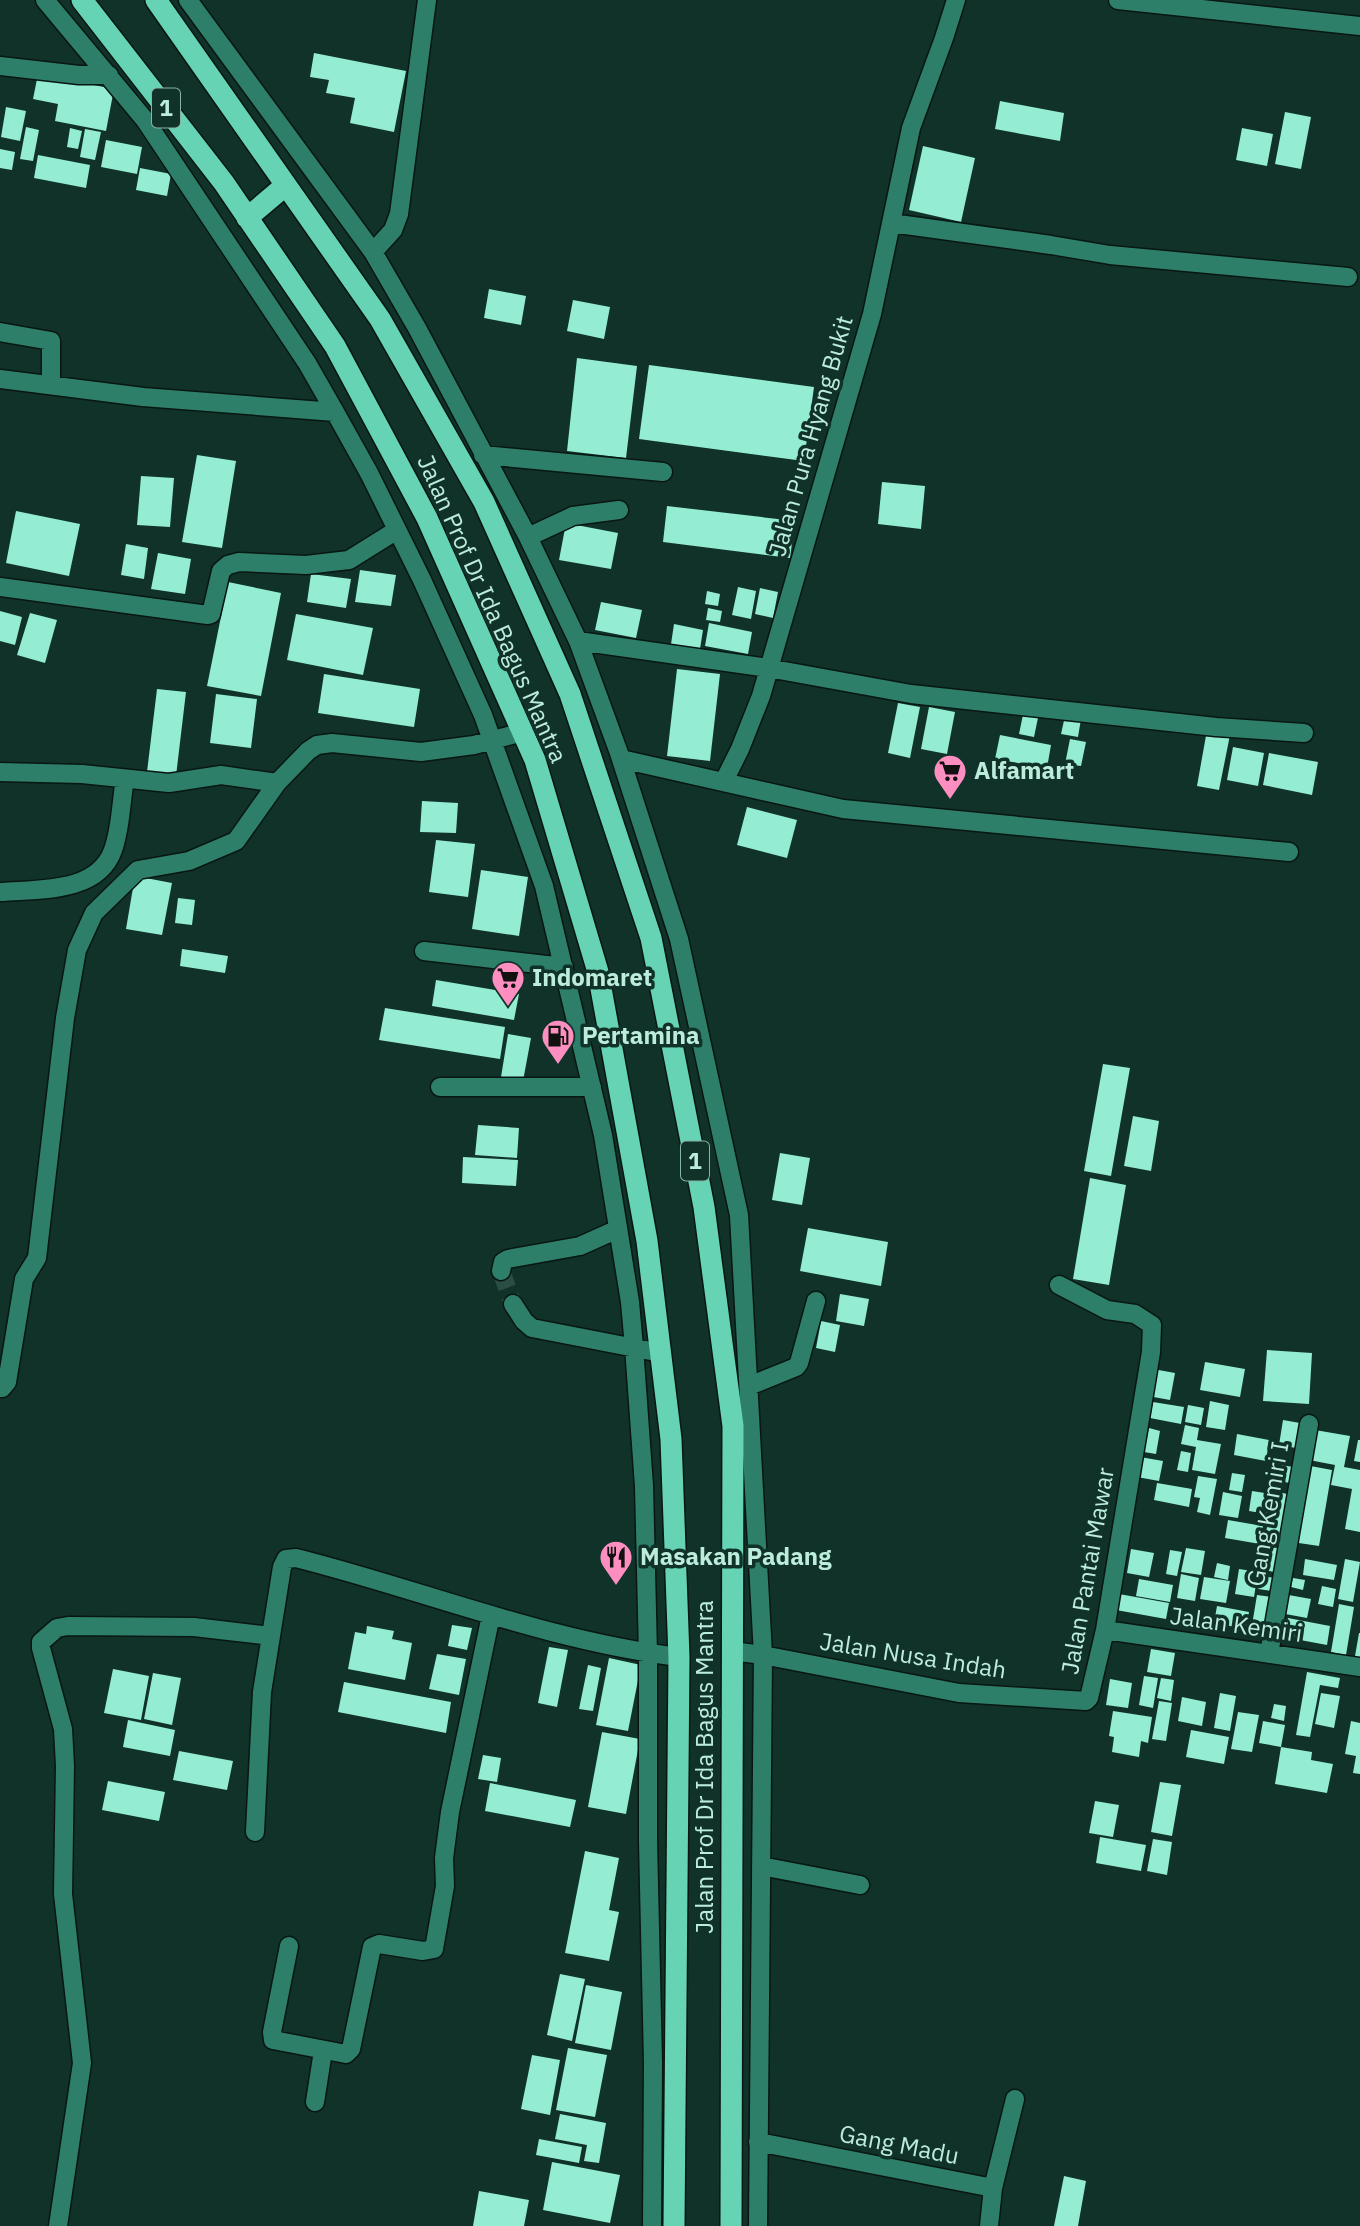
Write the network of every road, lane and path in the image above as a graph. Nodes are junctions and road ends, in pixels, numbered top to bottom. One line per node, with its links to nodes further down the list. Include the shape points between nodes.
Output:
1 (45, 0): 10 (street)
2 (82, 0): 12 (highway, 1)
3 (156, 0): 11 (highway, 1)
4 (188, 0): 14 (street)
5 (427, 0): 14 (street, via 399,214 393,230)
6 (956, 0): 13 (street, Jalan Pura Hyang Bukit, via 911,128)
7 (1118, 0): 8 (street)
8 (1360, 26)
9 (0, 66): 10 (street)
10 (110, 75): 19 (street, via 228,242)
11 (286, 186): 12 (highway); 55 (highway, Jalan Prof Dr Ida Bagus Mantra / 1, via 380,319 484,502 570,694 651,938 705,1207 733,1426)
12 (247, 218): 28 (highway, Jalan Prof Dr Ida Bagus Mantra / 1, via 335,346 384,437 427,518)
13 (891, 223): 15 (street, via 1110,255); 27 (street, Jalan Pura Hyang Bukit, via 872,314)
14 (373, 252): 20 (street)
15 (1348, 276)
16 (0, 332): 18 (street, via 51,341)
17 (0, 379): 18 (street)
18 (51, 385): 19 (street)
19 (335, 412): 23 (street)
20 (483, 455): 21 (street); 24 (street)
21 (663, 472)
22 (619, 510): 24 (street, via 573,516)
23 (397, 530): 25 (street, via 349,561 228,565 221,571 212,614 208,615); 30 (street)
24 (528, 537): 26 (street)
25 (0, 587)
26 (578, 641): 27 (street); 31 (street)
27 (768, 668): 29 (street, via 965,701); 34 (street, Jalan Pura Hyang Bukit, via 761,696)
28 (523, 732): 30 (street); 48 (highway, Jalan Prof Dr Ida Bagus Mantra / 1, via 598,972 647,1241)
29 (1304, 733)
30 (492, 740): 35 (street, via 421,752 317,745); 39 (street, via 544,886)
31 (621, 759): 34 (street); 49 (street, via 679,939 739,1215)
32 (0, 772): 33 (street)
33 (125, 779): 35 (street, via 169,783 221,775); 37 (street, via 114,849 103,869 73,886)
34 (724, 780): 36 (street, via 843,809)
35 (277, 783): 50 (street, via 236,841 189,860 138,870 94,913 77,950 37,1258 24,1279 7,1381)
36 (1289, 852)
37 (2, 892)
38 (424, 951): 39 (street)
39 (564, 967): 41 (street)
40 (440, 1087): 41 (street)
41 (592, 1087): 42 (street)
42 (618, 1229): 43 (street, via 580,1246 508,1259); 47 (street)
43 (501, 1271)
44 (1059, 1285): 53 (street, Jalan Pantai Mawar, via 1107,1310 1135,1314 1152,1325)
45 (817, 1301): 49 (street, via 799,1363)
46 (513, 1304): 47 (street, via 532,1328)
47 (634, 1348): 48 (street); 56 (street, via 644,1486)
48 (661, 1353): 59 (highway, Jalan Prof Dr Ida Bagus Mantra / 1, via 671,1438)
49 (749, 1386): 58 (street)
50 (0, 1388)
51 (1309, 1424): 57 (street, Gang Kemiri I)
52 (491, 1615): 54 (street, via 296,1558 286,1559 282,1567); 56 (street); 66 (street, via 450,1812 436,1944 429,1951 372,1947 351,2049 346,2054)
53 (1105, 1630): 57 (street, Jalan Kemiri); 61 (street, Jalan Pantai Mawar)
54 (271, 1636): 62 (street, via 262,1692); 71 (street, via 194,1627 68,1626 57,1628 41,1642 63,1729 63,1894 82,2063)
55 (732, 1651): 58 (street, Jalan Nusa Indah); 74 (highway, Jalan Prof Dr Ida Bagus Mantra / 1)
56 (648, 1654): 59 (street); 72 (street)
57 (1269, 1654): 60 (street, Jalan Kemiri)
58 (763, 1655): 61 (street, Jalan Nusa Indah, via 959,1693); 63 (street)
59 (678, 1657): 73 (highway, Jalan Prof Dr Ida Bagus Mantra / 1)
60 (1360, 1667)
61 (1086, 1702)
62 (255, 1832)
63 (761, 1866): 64 (street); 69 (street)
64 (860, 1885)
65 (289, 1946): 66 (street, via 272,2036 278,2042)
66 (323, 2051): 68 (street)
67 (1015, 2099): 70 (street)
68 (315, 2102)
69 (758, 2142): 70 (street, Gang Madu); 75 (street)
70 (993, 2188): 76 (street)
71 (58, 2226)
72 (652, 2226)
73 (674, 2226)
74 (731, 2226)
75 (758, 2226)
76 (989, 2226)

